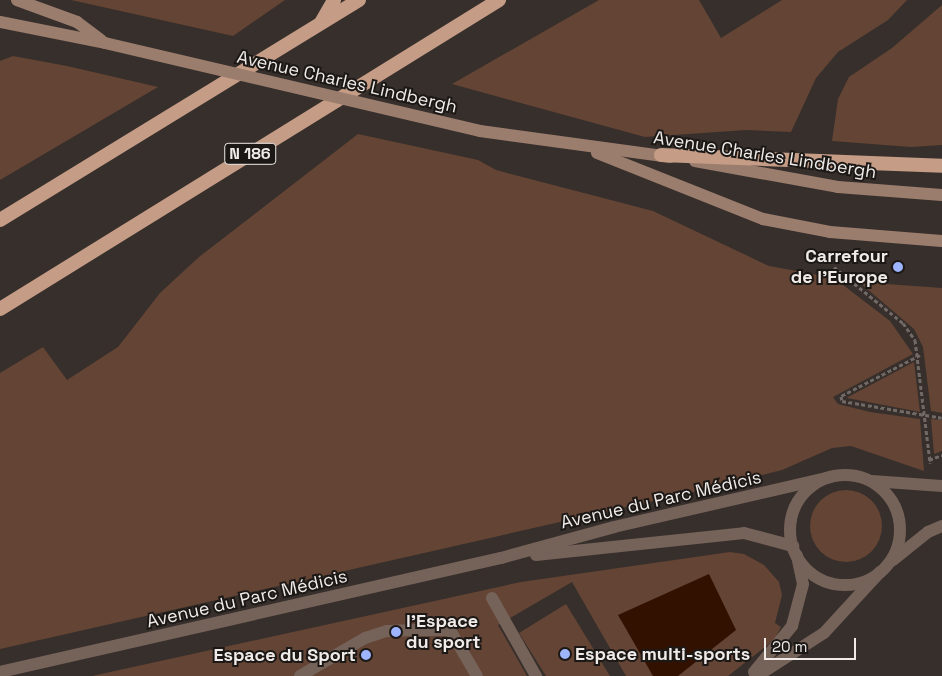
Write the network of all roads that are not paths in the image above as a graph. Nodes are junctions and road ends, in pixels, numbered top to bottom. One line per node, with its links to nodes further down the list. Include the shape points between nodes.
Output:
1 (17, 0): 7 (main road, Avenue Charles Lindbergh, via 77,22)
2 (334, 0): 6 (highway)
3 (359, 0): 6 (highway)
4 (499, 0): 14 (highway, N 186)
5 (0, 22): 7 (main road, Avenue Charles Lindbergh)
6 (321, 23): 12 (highway)
7 (105, 43): 8 (main road, Avenue Charles Lindbergh, bridge, via 480,131)
8 (583, 148): 9 (main road, Avenue Charles Lindbergh); 13 (main road, Avenue Charles Lindbergh, via 764,220 830,232)
9 (661, 155): 10 (highway); 11 (main road, Avenue Charles Lindbergh, via 838,186)
10 (942, 166)
11 (942, 195)
12 (0, 220)
13 (942, 241)
14 (0, 309)
15 (830, 477): 16 (street, via 850,475); 19 (street, via 811,487 797,504 790,524); 20 (street, Avenue du Parc Médicis, via 614,527)
16 (869, 480): 17 (street); 21 (street, via 888,496 899,518 898,543)
17 (942, 486)
18 (942, 526): 21 (street, via 928,532)
19 (795, 551): 20 (street, Avenue du Parc Médicis, via 744,533); 21 (street, via 816,576 842,585 869,580); 27 (street, via 802,584 792,626 784,641)
20 (501, 558): 23 (street, Avenue du Parc Médicis)
21 (884, 569): 28 (street, via 824,632)
22 (492, 598): 26 (street)
23 (0, 672)
24 (300, 676): 25 (street, via 365,638 387,631 415,630 450,630)
25 (477, 676)
26 (536, 676)
27 (750, 676)
28 (758, 676)

